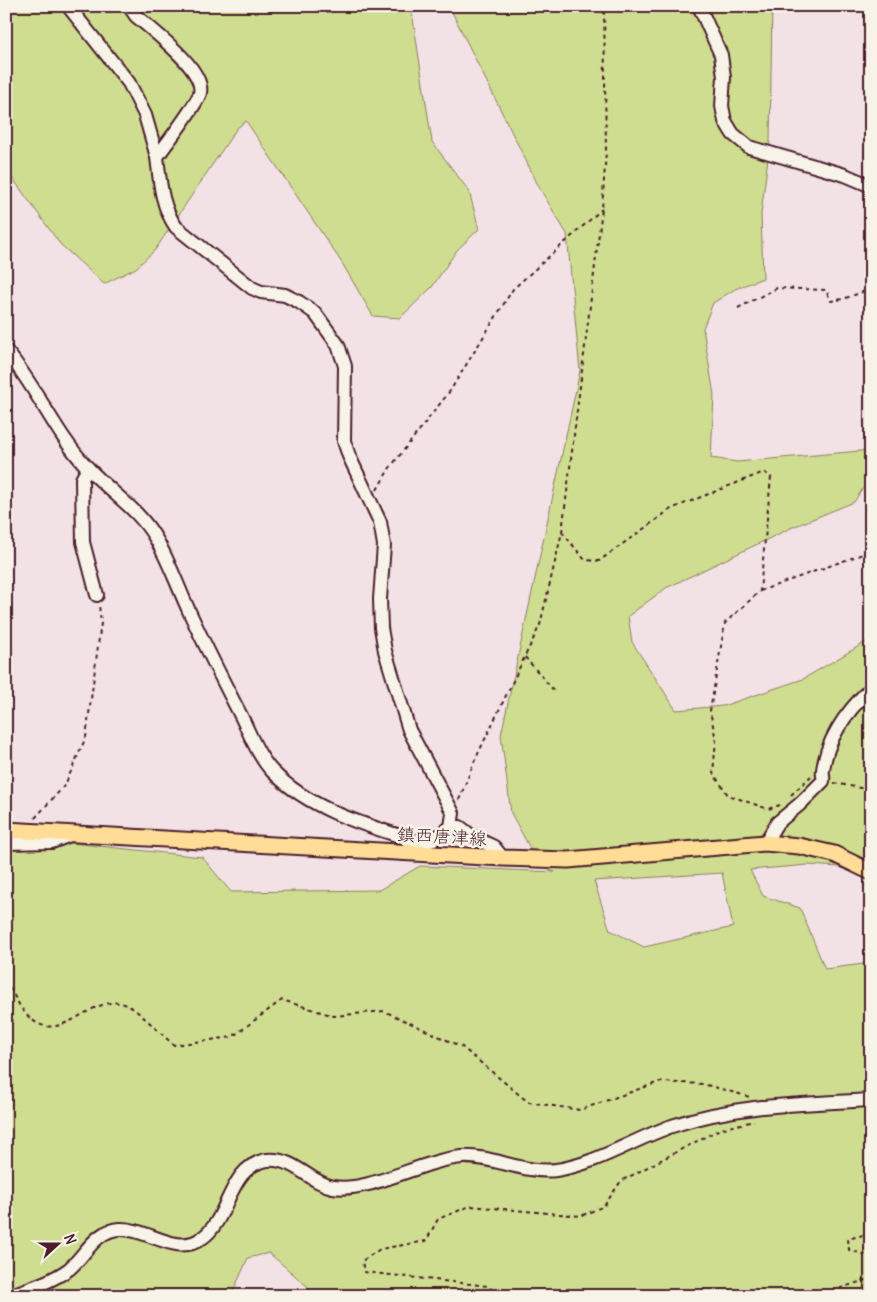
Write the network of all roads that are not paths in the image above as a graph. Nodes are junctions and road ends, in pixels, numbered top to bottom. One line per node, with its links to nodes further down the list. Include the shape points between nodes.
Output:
1 (68, 6): 4 (street, via 129,84 145,115)
2 (129, 6): 4 (street, via 193,68 200,80 200,95)
3 (699, 6): 5 (street, via 721,55 724,122 733,134 749,147 846,175)
4 (157, 156): 10 (street, via 168,216 176,226 252,288 285,295 299,302 315,314 338,345 345,366 344,441 380,522 384,545 380,599 385,650 409,730 453,813)
5 (871, 186)
6 (6, 351): 7 (street)
7 (88, 468): 8 (street, via 82,479 83,542); 15 (street, via 140,516 156,539 207,652 272,770 289,786 324,808 375,829 413,840)
8 (98, 595)
9 (871, 688): 14 (street, via 855,703 835,733 823,776 800,804 777,823)
10 (451, 827): 15 (street); 16 (street, via 460,827 494,847)
11 (11, 830): 12 (main road, 鎮西唐津線)
12 (75, 833): 13 (street, via 52,842); 15 (main road, 鎮西唐津線)
13 (6, 843)
14 (765, 843): 16 (main road, 鎮西唐津線, via 568,860); 17 (main road, 鎮西唐津線, via 834,854)
15 (416, 849): 16 (main road, 鎮西唐津線)
16 (503, 858)
17 (871, 872)
18 (871, 1100): 19 (street, via 717,1114 672,1126 555,1170 532,1170 465,1156 356,1186 331,1187 286,1162 266,1160 247,1170 232,1190 215,1227 201,1239 188,1244 171,1244 142,1232 119,1229 94,1241 69,1269)
19 (8, 1296)

